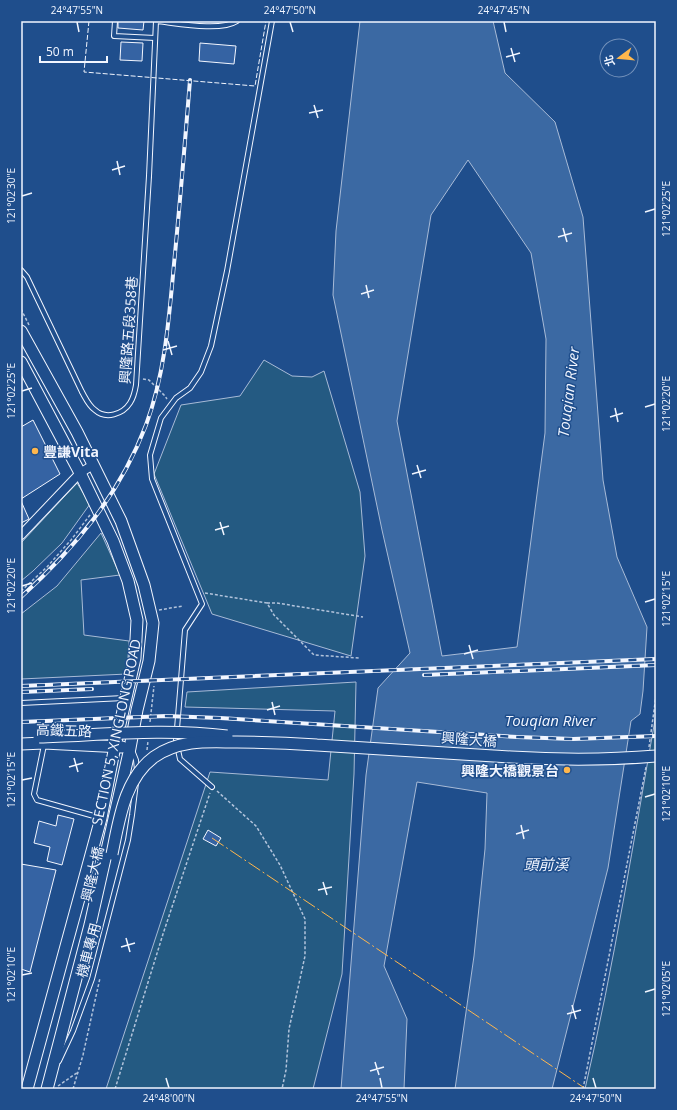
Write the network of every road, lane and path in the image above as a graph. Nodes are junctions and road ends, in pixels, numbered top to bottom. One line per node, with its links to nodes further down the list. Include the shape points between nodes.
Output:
1 (115, 21): 4 (lane, via 114,36)
2 (237, 21): 4 (lane, 興隆路五段358巷, via 219,27 156,21)
3 (272, 21): 9 (lane, via 212,346 201,372 190,388)
4 (155, 38): 5 (lane, 興隆路五段358巷, bridge, via 136,385 134,395 124,410 103,415 88,404 28,276)
5 (21, 270)
6 (21, 331): 10 (street, SECTION 5, XINGLONG ROAD)
7 (21, 362): 11 (street, SECTION 5, XINGLONG ROAD)
8 (142, 379): 9 (path, via 149,380 160,390)
9 (170, 406): 15 (lane, via 160,418 150,454 152,479)
10 (93, 465): 11 (street); 29 (street, SECTION 5, XINGLONG ROAD, via 121,521 137,562 152,623 149,661)
11 (80, 473): 13 (street); 22 (street, SECTION 5, XINGLONG ROAD, via 113,541 128,581 137,620 135,658)
12 (92, 512): 14 (path, via 52,562)
13 (21, 535)
14 (21, 591)
15 (198, 592): 16 (path); 32 (lane, via 202,604 185,630 176,741 180,759)
16 (267, 603): 19 (path); 20 (path, via 274,615 314,655)
17 (183, 606): 18 (path)
18 (157, 610)
19 (363, 617)
20 (359, 658)
21 (656, 696): 30 (path)
22 (126, 698): 23 (lane); 28 (street, SECTION 5, XINGLONG ROAD)
23 (21, 703)
24 (21, 738): 25 (street, 興隆大橋)
25 (42, 740): 26 (street, 興隆大橋, bridge, via 131,733 208,734); 27 (street, 高鐵五路); 28 (street, 高鐵五路); 33 (lane, via 34,794 37,800)
26 (281, 742): 30 (street, 興隆大橋, bridge, via 573,759); 35 (street, 興隆大橋, bridge, via 192,743 164,751 142,768 126,796 80,995)
27 (21, 744)
28 (115, 746): 29 (street, 高鐵五路); 33 (street, SECTION 5, XINGLONG ROAD)
29 (130, 748): 35 (street, SECTION 5, XINGLONG ROAD); 35 (lane, 機車專用, via 136,760 137,782 128,840 88,993)
30 (652, 754)
31 (646, 766): 39 (path)
32 (212, 787): 37 (path); 38 (path, via 256,826 280,865 305,919 305,956 289,1029)
33 (101, 818): 36 (street, SECTION 5, XINGLONG ROAD)
34 (79, 1072): 35 (path)
35 (51, 1086)
36 (27, 1089)
37 (115, 1089)
38 (282, 1089)
39 (583, 1089)

